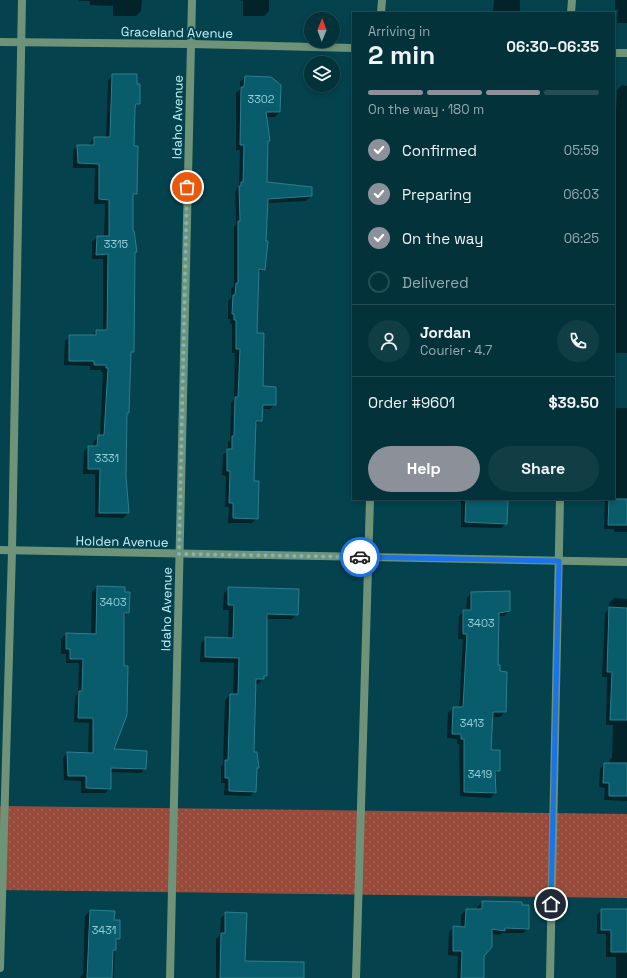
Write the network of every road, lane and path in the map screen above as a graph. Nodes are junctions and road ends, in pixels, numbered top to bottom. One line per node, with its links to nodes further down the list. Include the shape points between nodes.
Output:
1 (22, 0): 8 (street)
2 (192, 0): 9 (street, Idaho Avenue)
3 (382, 0): 5 (street)
4 (572, 0): 6 (street)
5 (381, 12)
6 (571, 12)
7 (0, 42): 8 (street, Graceland Avenue)
8 (21, 43): 9 (street, Graceland Avenue); 16 (street)
9 (190, 44): 10 (street, Graceland Avenue); 17 (street, Idaho Avenue)
10 (352, 48)
11 (615, 53): 12 (street)
12 (627, 53)
13 (370, 500): 18 (street)
14 (560, 500): 19 (street)
15 (0, 550): 16 (street, Holden Avenue)
16 (12, 551): 17 (street, Holden Avenue); 21 (street)
17 (179, 554): 18 (street, Holden Avenue); 22 (street, Idaho Avenue)
18 (369, 558): 19 (street, Holden Avenue); 23 (street)
19 (559, 561): 20 (street, Holden Avenue); 24 (street)
20 (627, 562)
21 (0, 968)
22 (170, 978)
23 (356, 978)
24 (550, 978)

